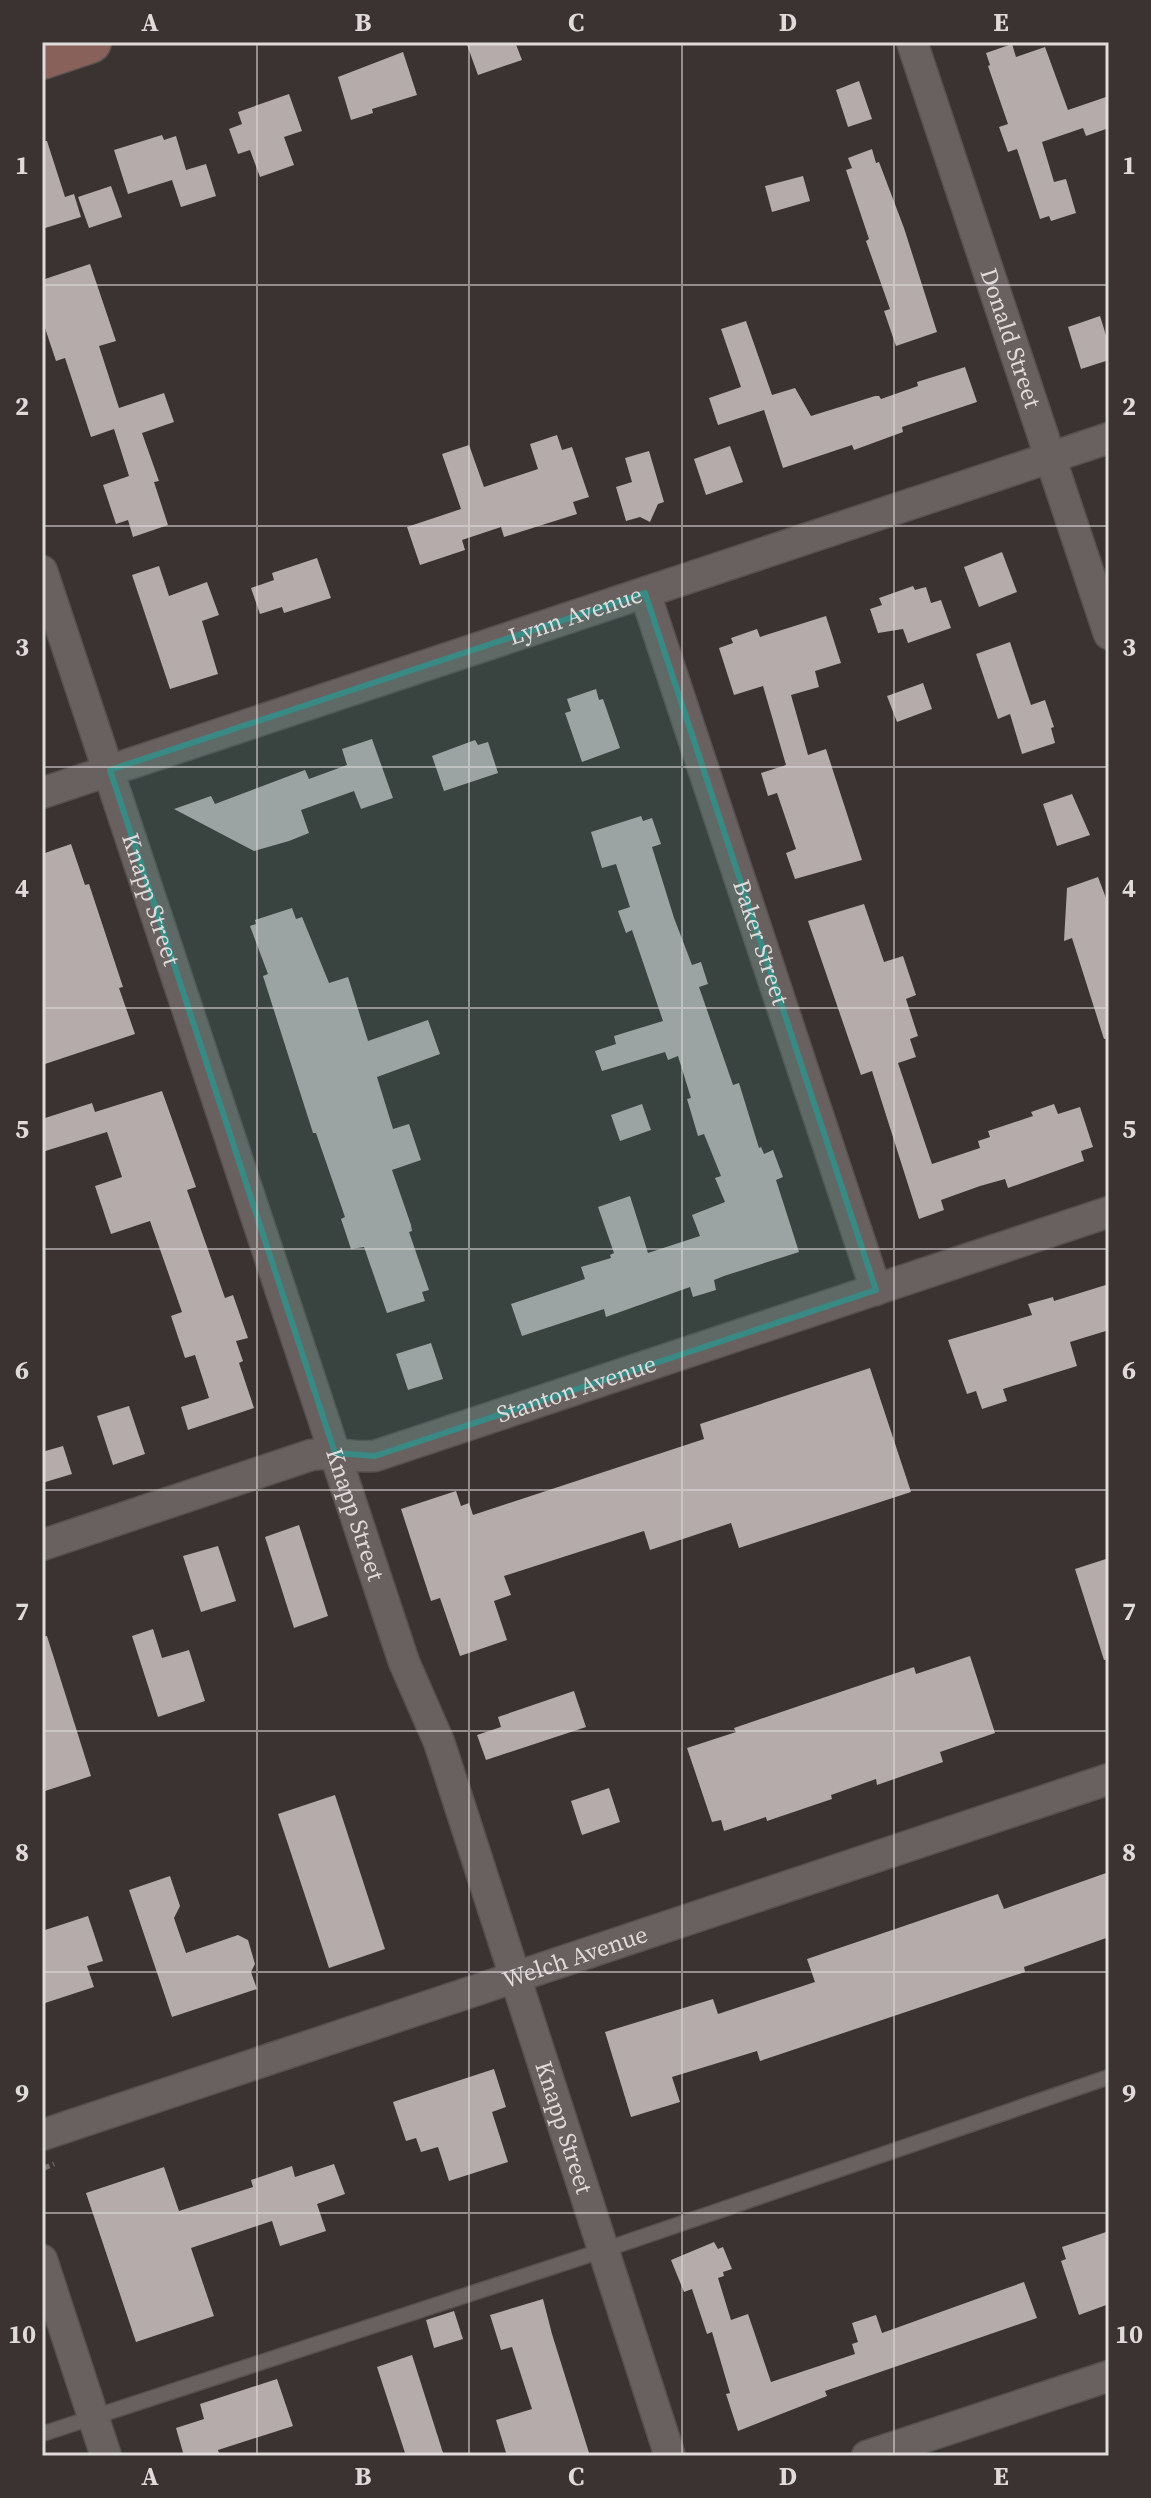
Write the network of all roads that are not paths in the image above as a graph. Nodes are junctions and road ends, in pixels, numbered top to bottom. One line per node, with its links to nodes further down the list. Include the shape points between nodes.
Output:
1 (90, 42): 3 (street)
2 (912, 42): 5 (street, Donald Street)
3 (42, 58)
4 (1109, 438): 5 (street, Lynn Avenue)
5 (1050, 457): 7 (street, Lynn Avenue); 8 (street, Donald Street)
6 (42, 571): 9 (street, Knapp Street)
7 (645, 593): 9 (street, Lynn Avenue); 12 (street, Baker Street)
8 (1109, 634)
9 (110, 770): 10 (street, Lynn Avenue); 13 (street, Knapp Street)
10 (42, 793)
11 (1109, 1212): 12 (street, Stanton Avenue)
12 (876, 1290): 13 (street, Stanton Avenue, via 375,1456)
13 (335, 1453): 14 (street, Stanton Avenue, via 311,1455); 16 (street, Knapp Street)
14 (42, 1545)
15 (1109, 1779): 16 (street, Welch Avenue)
16 (516, 1977): 18 (street, Welch Avenue); 19 (street, Knapp Street)
17 (1109, 2077): 19 (lane)
18 (42, 2135)
19 (604, 2250): 22 (lane); 25 (street, Knapp Street)
20 (42, 2260): 22 (street)
21 (1109, 2376): 26 (street)
22 (93, 2417): 23 (lane); 24 (street)
23 (42, 2434)
24 (106, 2456)
25 (670, 2456)
26 (867, 2456)

